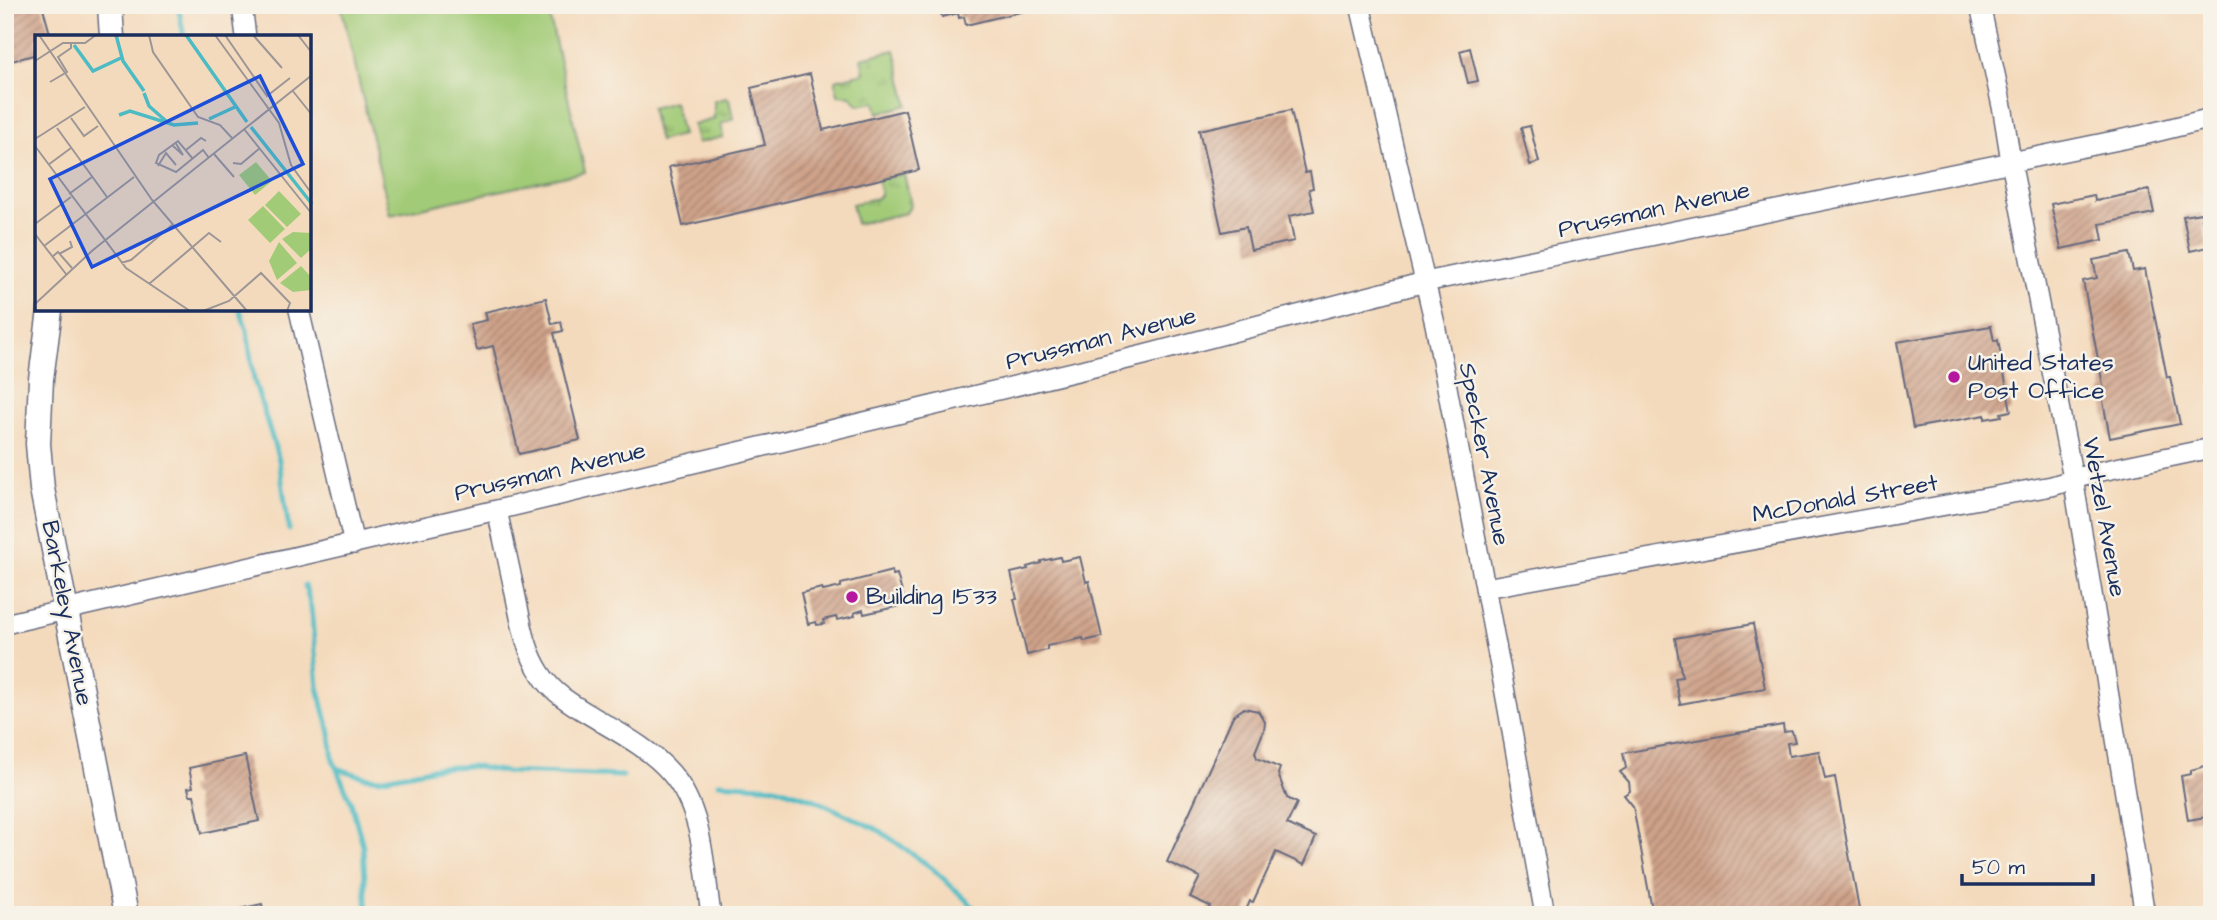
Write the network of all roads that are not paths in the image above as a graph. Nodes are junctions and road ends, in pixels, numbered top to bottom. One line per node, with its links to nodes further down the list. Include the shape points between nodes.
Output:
1 (110, 5): 5 (main road)
2 (242, 5): 6 (street)
3 (1360, 5): 9 (street, Specker Avenue)
4 (1980, 5): 8 (street, Wetzel Avenue)
5 (112, 35)
6 (246, 35)
7 (2212, 118): 8 (street, Prussman Avenue)
8 (2011, 161): 9 (street, Prussman Avenue); 13 (street, Wetzel Avenue)
9 (1425, 282): 14 (street, Prussman Avenue, via 1144,355); 16 (street, Specker Avenue)
10 (50, 312): 17 (main road, Barkeley Avenue, via 38,444 42,489)
11 (299, 312): 15 (street)
12 (2212, 448): 13 (street, McDonald Street)
13 (2073, 478): 16 (street, McDonald Street, via 2011,494); 22 (street, Wetzel Avenue)
14 (497, 510): 15 (street, Prussman Avenue); 20 (street, via 532,658 556,692 643,748 679,784 696,823)
15 (354, 544): 17 (street, Prussman Avenue)
16 (1485, 587): 21 (street, Specker Avenue)
17 (67, 612): 18 (street, Prussman Avenue); 19 (main road, Barkeley Avenue)
18 (5, 624)
19 (126, 915)
20 (711, 915)
21 (1545, 915)
22 (2145, 915)

